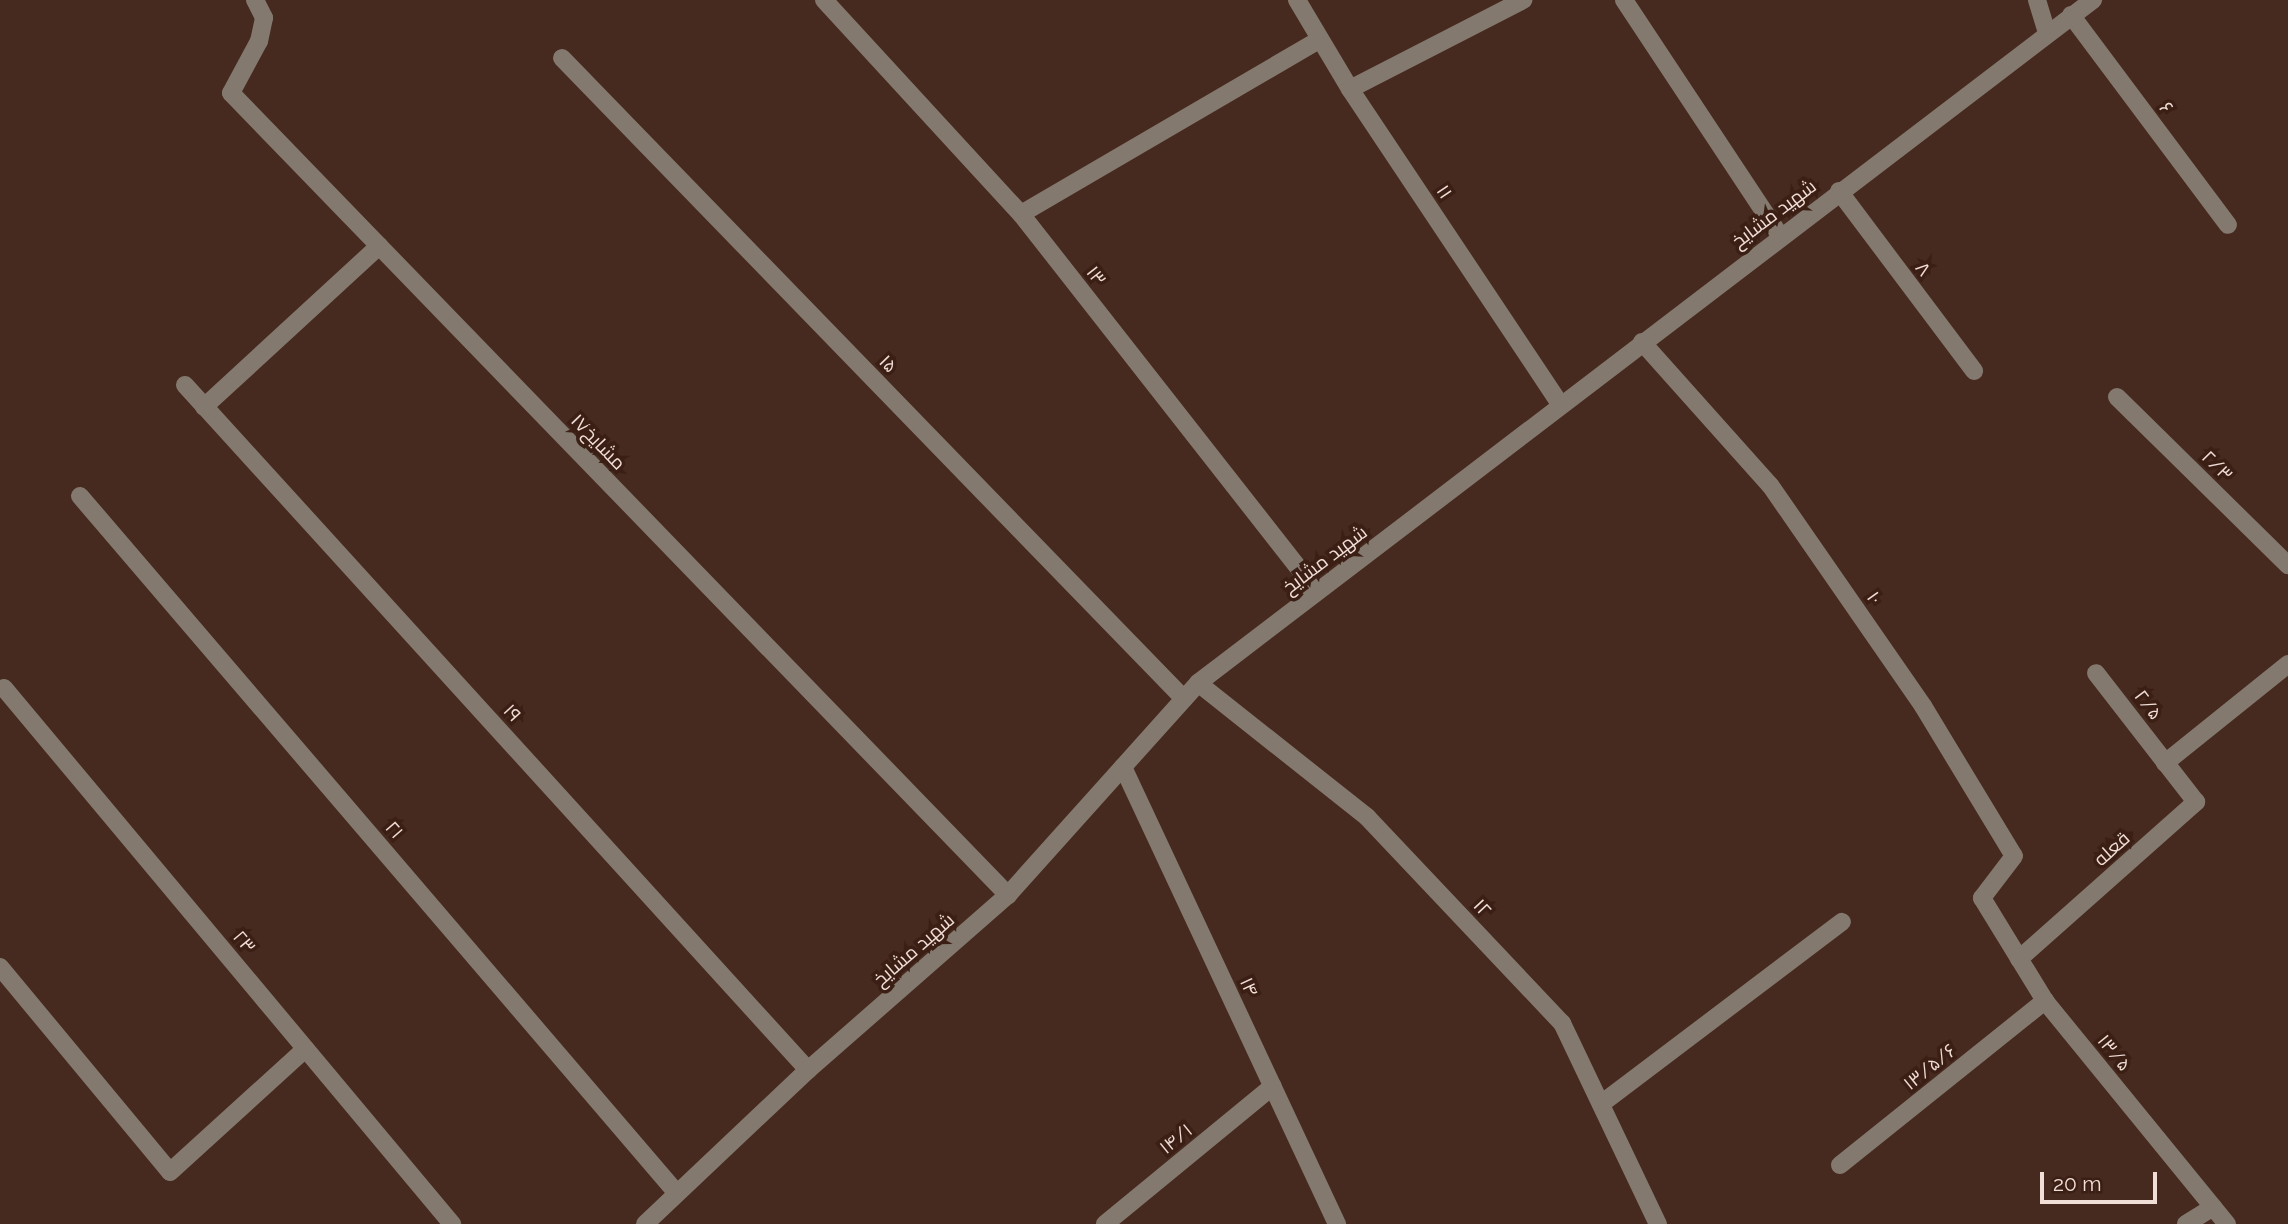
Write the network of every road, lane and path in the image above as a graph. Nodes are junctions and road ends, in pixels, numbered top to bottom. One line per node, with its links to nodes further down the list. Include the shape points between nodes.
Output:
1 (255, 0): 17 (street, ۱۷مشایخ, via 264,18 259,41 231,93)
2 (824, 0): 14 (street, ۱۳)
3 (1297, 0): 10 (street, ۱۱)
4 (1523, 0): 12 (street)
5 (1624, 0): 16 (street)
6 (2037, 0): 9 (street)
7 (2093, 0): 8 (street, شهید مشایخ)
8 (2071, 15): 9 (street, شهید مشایخ); 15 (street, ۶)
9 (2047, 32): 13 (street, شهید مشایخ)
10 (1320, 39): 12 (street, ۱۱); 14 (street)
11 (562, 58): 31 (street, ۱۵)
12 (1350, 89): 22 (street, ۱۱)
13 (1839, 191): 16 (street, شهید مشایخ); 19 (street, ۸)
14 (1021, 214): 26 (street, ۱۳)
15 (2228, 225)
16 (1780, 236): 18 (street, شهید مشایخ)
17 (379, 246): 23 (street); 34 (street, ۱۷مشایخ)
18 (1642, 342): 22 (street, شهید مشایخ); 35 (street, ۱۰, via 1770,485 1923,705 2014,856)
19 (1974, 371)
20 (185, 385): 23 (street, ۱۹)
21 (2117, 397): 25 (street, ۲/۳)
22 (1561, 405): 26 (street, شهید مشایخ)
23 (204, 407): 41 (street, ۱۹)
24 (79, 496): 45 (street, ۲۱)
25 (2288, 565)
26 (1317, 592): 29 (street, شهید مشایخ)
27 (2288, 664): 32 (street)
28 (2096, 673): 32 (street, ۲/۵)
29 (1198, 683): 31 (street, شهید مشایخ); 43 (street, ۱۲, via 1367,817 1562,1023)
30 (4, 688): 40 (street, ۲۳)
31 (1184, 699): 33 (street, شهید مشایخ)
32 (2165, 763): 37 (street, قعله, via 2196,803)
33 (1124, 767): 34 (street, شهید مشایخ); 42 (street, ۱۴)
34 (1008, 895): 41 (street, شهید مشایخ)
35 (1982, 898): 37 (street, ۱۳/۵)
36 (1842, 922): 43 (street)
37 (2019, 959): 39 (street, ۱۳/۵)
38 (0, 967): 40 (street, via 170,1172)
39 (2045, 1001): 44 (street, ۱۳/۵/۶); 46 (street, ۱۳/۵)
40 (306, 1049): 47 (street, ۲۳)
41 (808, 1070): 45 (street, شهید مشایخ)
42 (1273, 1086): 49 (street, ۱۴/۱); 50 (street, ۱۴)
43 (1601, 1104): 51 (street, ۱۲)
44 (1840, 1165)
45 (676, 1192): 48 (street, شهید مشایخ)
46 (2213, 1207): 52 (street); 53 (street, ۱۳/۵)
47 (452, 1224)
48 (645, 1224)
49 (1105, 1224)
50 (1337, 1224)
51 (1658, 1224)
52 (2186, 1224)
53 (2227, 1224)

